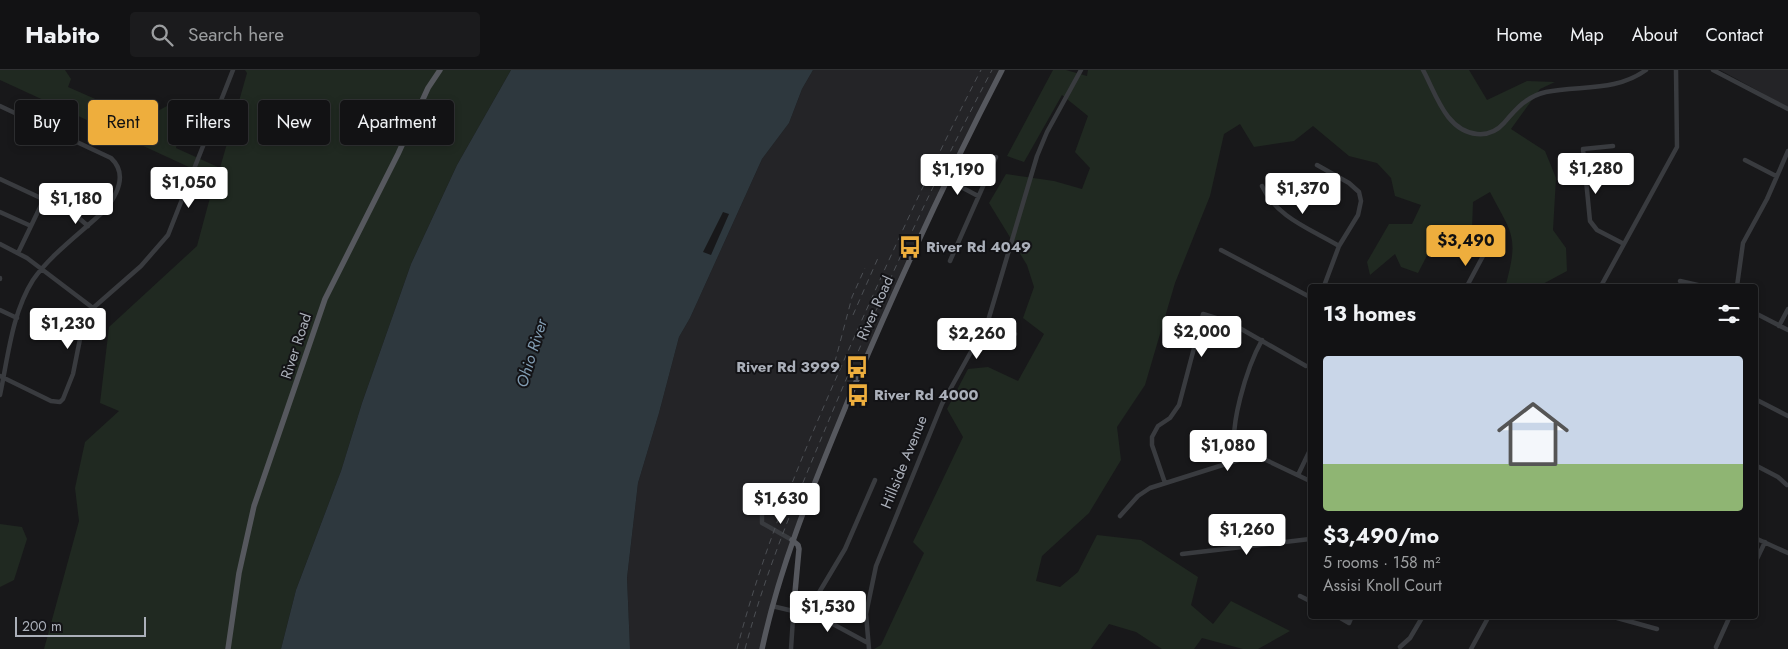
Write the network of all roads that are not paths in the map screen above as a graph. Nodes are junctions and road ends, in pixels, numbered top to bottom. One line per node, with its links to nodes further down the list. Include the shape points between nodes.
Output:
1 (233, 70): 40 (street, via 168,235 141,266)
2 (440, 70): 86 (main road, River Road, via 428,88 325,299 254,506 239,573)
3 (1002, 70): 18 (main road, River Road)
4 (1081, 70): 45 (street, Hillside Avenue, via 1037,156)
5 (1423, 70): 6 (street, via 1454,125 1470,133 1482,134 1493,131 1517,107 1539,94 1598,88 1628,80)
6 (1646, 70)
7 (1676, 70): 26 (street, via 1679,142)
8 (1713, 70): 10 (street)
9 (0, 106): 24 (street, via 111,158 117,164 121,177 111,203)
10 (1788, 109)
11 (1612, 146): 26 (street, via 1583,149 1589,217 1597,230)
12 (1788, 151): 16 (street)
13 (996, 157): 20 (street)
14 (1745, 160): 16 (street)
15 (1317, 166): 27 (street, via 1349,183 1360,196 1358,215)
16 (1776, 176): 38 (street, via 1743,242)
17 (0, 179): 21 (street)
18 (948, 180): 20 (street); 66 (main road, River Road, via 875,336)
19 (1262, 186): 27 (street, via 1281,212)
20 (978, 196): 31 (street)
21 (44, 199): 23 (street); 24 (street, via 73,213)
22 (0, 212): 23 (street)
23 (31, 226): 29 (street)
24 (88, 226): 32 (street)
25 (0, 244): 29 (street)
26 (1624, 244): 36 (street)
27 (1339, 246): 34 (street)
28 (1221, 250): 39 (street)
29 (18, 253): 32 (street)
30 (1483, 256): 35 (street)
31 (950, 261)
32 (42, 269): 40 (street); 44 (street, via 25,296)
33 (1680, 281): 37 (street)
34 (1325, 284)
35 (1468, 284)
36 (1602, 284)
37 (1693, 284)
38 (1737, 284)
39 (1308, 296)
40 (93, 308): 51 (street, via 81,334 68,390 60,402 51,401)
41 (0, 310): 44 (street)
42 (1788, 310): 46 (street)
43 (1758, 314): 46 (street)
44 (17, 318): 51 (street)
45 (988, 321): 48 (street); 83 (street, Hillside Avenue, via 942,404 882,549 867,603)
46 (1779, 326): 47 (street)
47 (1788, 330)
48 (1015, 334)
49 (1262, 340): 50 (street); 56 (street, via 1251,362 1234,427); 61 (street, via 1229,322 1204,314 1180,405 1155,429 1152,437)
50 (1306, 366)
51 (2, 377): 52 (street)
52 (0, 394)
53 (1758, 401): 54 (street)
54 (1788, 416)
55 (1308, 454): 58 (street)
56 (1236, 459): 58 (street, via 1259,458); 61 (street)
57 (1758, 467): 62 (street)
58 (1298, 475): 60 (street)
59 (875, 480): 77 (street, via 845,549)
60 (1308, 480)
61 (1165, 483): 64 (street, via 1138,496)
62 (1787, 485)
63 (762, 510): 66 (street, via 762,523)
64 (1120, 516)
65 (1758, 539): 68 (street)
66 (792, 540): 74 (main road, via 798,545); 75 (main road, River Road)
67 (1308, 540): 70 (street)
68 (1765, 542): 69 (street); 71 (street)
69 (1788, 553)
70 (1182, 554)
71 (1758, 557)
72 (1300, 596): 73 (street)
73 (1308, 600)
74 (794, 603): 76 (street); 77 (street)
75 (772, 606): 76 (street); 87 (main road, River Road)
76 (793, 611): 88 (street)
77 (808, 611): 83 (street)
78 (1420, 619): 84 (street)
79 (1487, 619): 89 (street)
80 (1621, 619): 82 (street)
81 (1729, 619): 85 (street)
82 (1657, 629)
83 (869, 646)
84 (1400, 648)
85 (1716, 648)
86 (228, 649)
87 (762, 649)
88 (791, 649)
89 (1471, 649)

